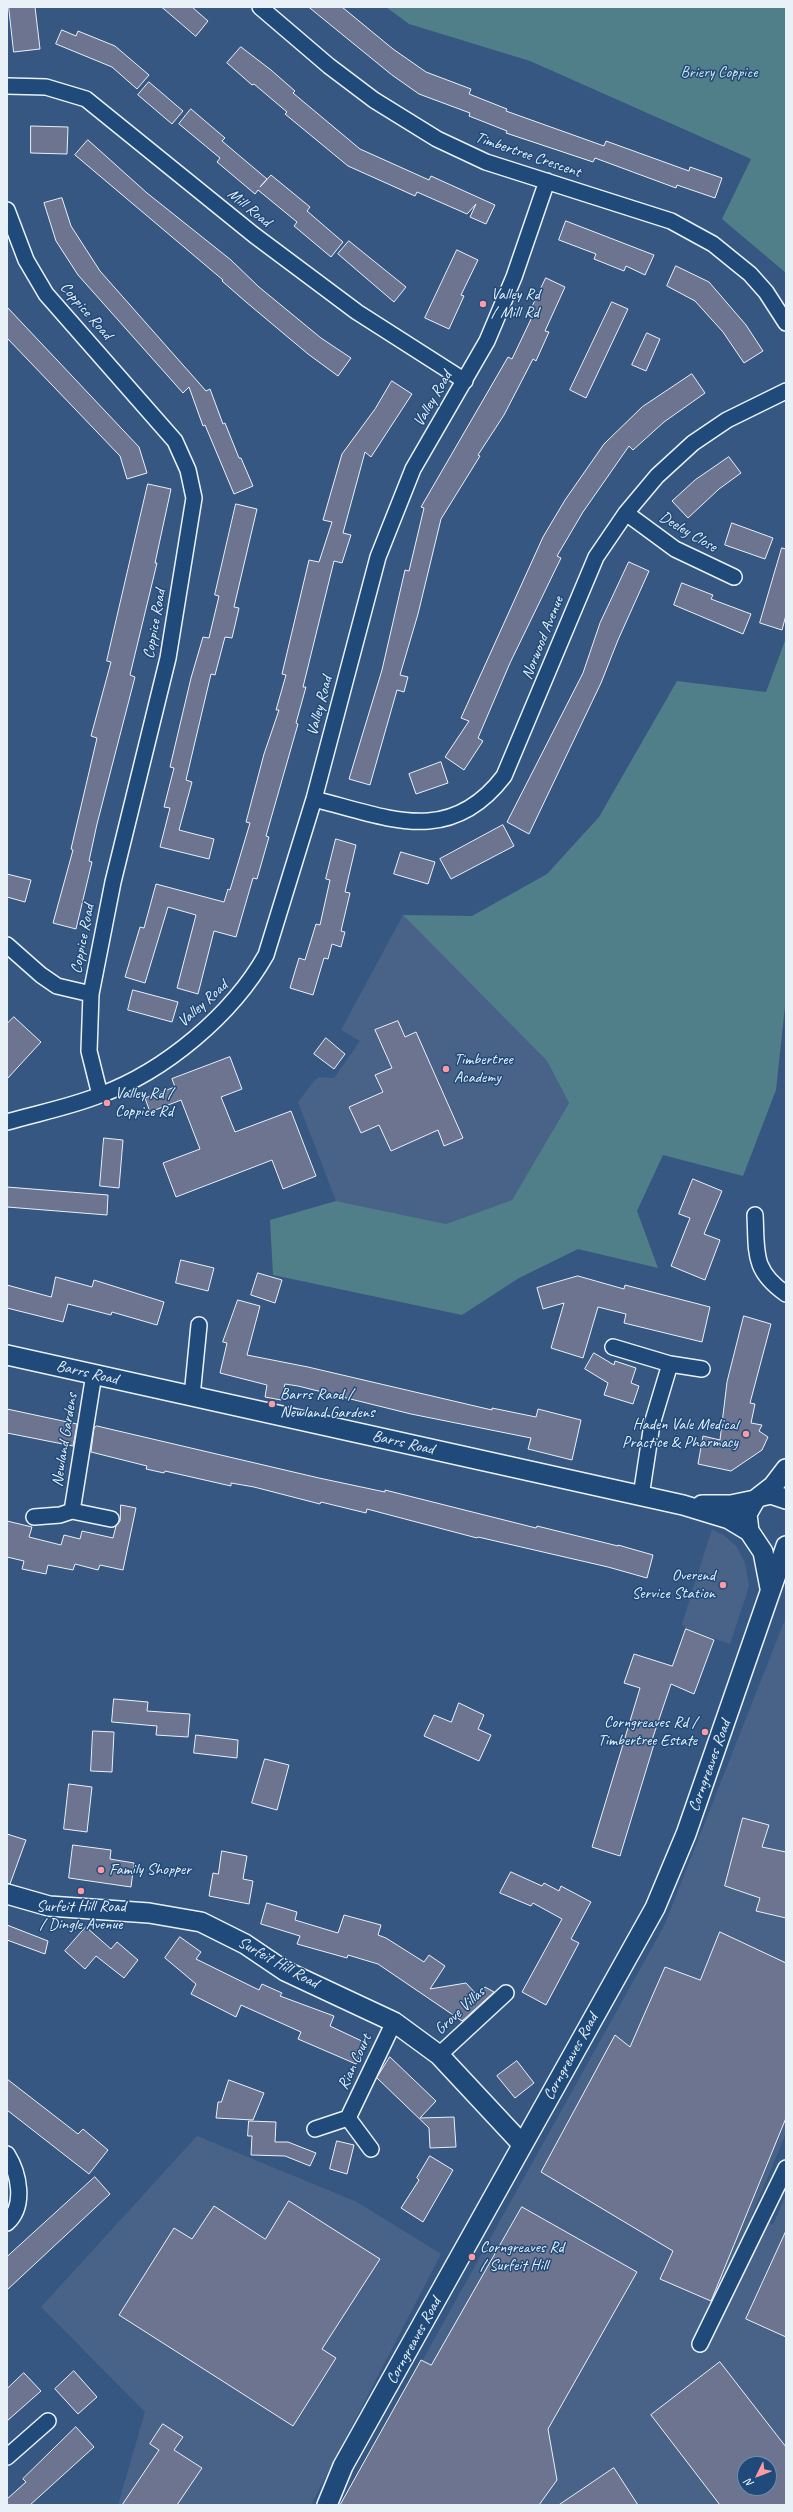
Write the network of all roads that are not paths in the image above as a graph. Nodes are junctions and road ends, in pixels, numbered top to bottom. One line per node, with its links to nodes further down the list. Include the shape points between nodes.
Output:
1 (260, 7): 3 (street, Timbertree Crescent, via 329,66 374,100 437,139 486,162)
2 (7, 86): 6 (street, Mill Road, via 46,87 86,99 254,236 357,312)
3 (547, 181): 5 (street, Timbertree Crescent, via 671,221 693,232 720,249 750,274 766,292); 6 (street, Valley Road, via 514,277 486,341)
4 (7, 210): 12 (street, Coppice Road, via 26,260 46,294 175,441 188,470 194,498 168,658 113,882)
5 (786, 323)
6 (464, 381): 10 (street, Valley Road, via 413,469 378,557)
7 (786, 391): 8 (street, Norwood Avenue, via 727,420 693,443 657,476)
8 (626, 513): 9 (street, Deeley Close, via 675,549 697,562); 10 (street, Norwood Avenue, via 596,558 504,776 483,800 457,815 418,823)
9 (734, 577)
10 (314, 799): 13 (street, Valley Road, via 266,955 254,977 243,992 216,1018 170,1057 144,1075)
11 (7, 945): 12 (street, via 40,976 57,986)
12 (91, 994): 13 (street, Coppice Road, via 89,1052)
13 (100, 1095): 14 (street, Valley Road)
14 (7, 1122)
15 (755, 1215): 16 (street, via 758,1263 772,1285)
16 (786, 1294)
17 (199, 1325): 23 (street)
18 (613, 1347): 20 (street)
19 (7, 1355): 22 (street, Barrs Road)
20 (670, 1364): 21 (street); 25 (street, via 652,1424)
21 (702, 1369)
22 (94, 1374): 23 (street, Barrs Road); 29 (street, Newland Gardens)
23 (192, 1396): 25 (street, Barrs Road)
24 (786, 1469): 26 (street, Corngreaves Road, via 774,1486)
25 (641, 1496): 28 (street, Barrs Road)
26 (759, 1498): 27 (street, via 771,1494); 28 (street, Barrs Road, via 731,1505); 32 (street, Corngreaves Road, via 747,1514)
27 (786, 1499)
28 (683, 1505): 32 (street, Barrs Road, via 729,1519)
29 (72, 1511): 30 (street, Newland Gardens, via 60,1515); 31 (street, Newland Gardens)
30 (34, 1517)
31 (111, 1519)
32 (752, 1534): 33 (street, via 770,1543); 35 (street, Corngreaves Road, via 763,1552)
33 (786, 1538)
34 (786, 1546): 35 (street, Corngreaves Road)
35 (770, 1590): 42 (street, Corngreaves Road, via 686,1834 655,1908)
36 (7, 1894): 38 (street, Surfeit Hill Road, via 49,1906 150,1913 201,1922 245,1944 285,1971)
37 (506, 1994): 39 (street, Grove Villas)
38 (394, 2022): 39 (street, Surfeit Hill Road); 40 (street, Rian Court)
39 (439, 2055): 42 (street, Surfeit Hill Road)
40 (348, 2118): 41 (street); 43 (street)
41 (315, 2129)
42 (522, 2144): 50 (street, Corngreaves Road, via 344,2466)
43 (371, 2149)
44 (7, 2154): 46 (street, via 15,2166 20,2186 12,2218)
45 (786, 2168): 47 (street)
46 (7, 2223)
47 (700, 2344)
48 (48, 2421): 49 (street)
49 (7, 2457)
50 (327, 2505)

